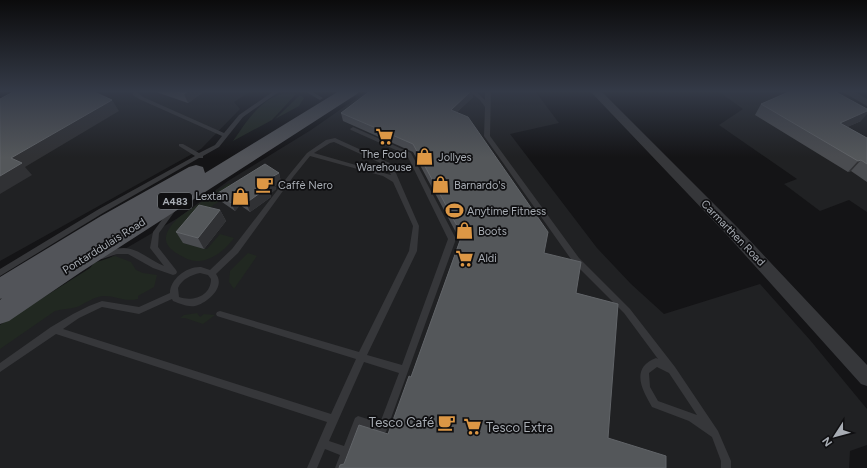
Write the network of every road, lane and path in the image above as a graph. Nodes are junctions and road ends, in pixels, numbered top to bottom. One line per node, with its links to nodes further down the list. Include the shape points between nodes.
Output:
1 (174, 113): 8 (lane)
2 (245, 113): 8 (lane)
3 (289, 113): 19 (main road, Pontarddulais Road / A483)
4 (317, 113): 12 (main road, Pontarddulais Road / A483)
5 (487, 113): 27 (lane, via 487,136 576,260 626,311)
6 (616, 113): 28 (street, Carmarthen Road, via 733,232)
7 (353, 129): 26 (lane, via 409,154 452,239)
8 (226, 136): 11 (lane, via 218,146)
9 (181, 145): 11 (lane)
10 (310, 154): 13 (lane, via 385,175); 13 (lane, via 328,141 335,140 390,165); 17 (lane, via 235,251)
11 (201, 156): 16 (lane, via 101,211)
12 (218, 175): 14 (main road, Pontarddulais Road / A483); 15 (lane, via 169,214 156,232 154,248)
13 (396, 182): 24 (lane, via 416,226 413,251)
14 (73, 265): 15 (lane, via 118,251 134,252 152,264); 21 (main road, Pontarddulais Road / A483)
15 (173, 272): 18 (lane)
16 (0, 273)
17 (212, 273): 18 (lane, via 200,270); 20 (lane, via 216,281 215,287 200,301 186,304)
18 (182, 277): 20 (lane, via 176,283)
19 (0, 289)
20 (173, 295): 23 (lane, via 139,311 102,304)
21 (0, 312)
22 (220, 314): 24 (lane)
23 (54, 330): 25 (lane); 29 (lane)
24 (362, 357): 26 (lane); 29 (lane)
25 (0, 368)
26 (404, 370): 32 (lane, via 383,429 358,421)
27 (672, 370): 30 (lane); 30 (lane, via 656,362 645,371 646,388 655,404 692,418)
28 (867, 378)
29 (332, 419): 31 (lane)
30 (715, 434): 35 (lane, via 726,461)
31 (322, 443): 32 (lane); 33 (lane)
32 (346, 452): 34 (lane)
33 (312, 468)
34 (340, 468)
35 (726, 468)

